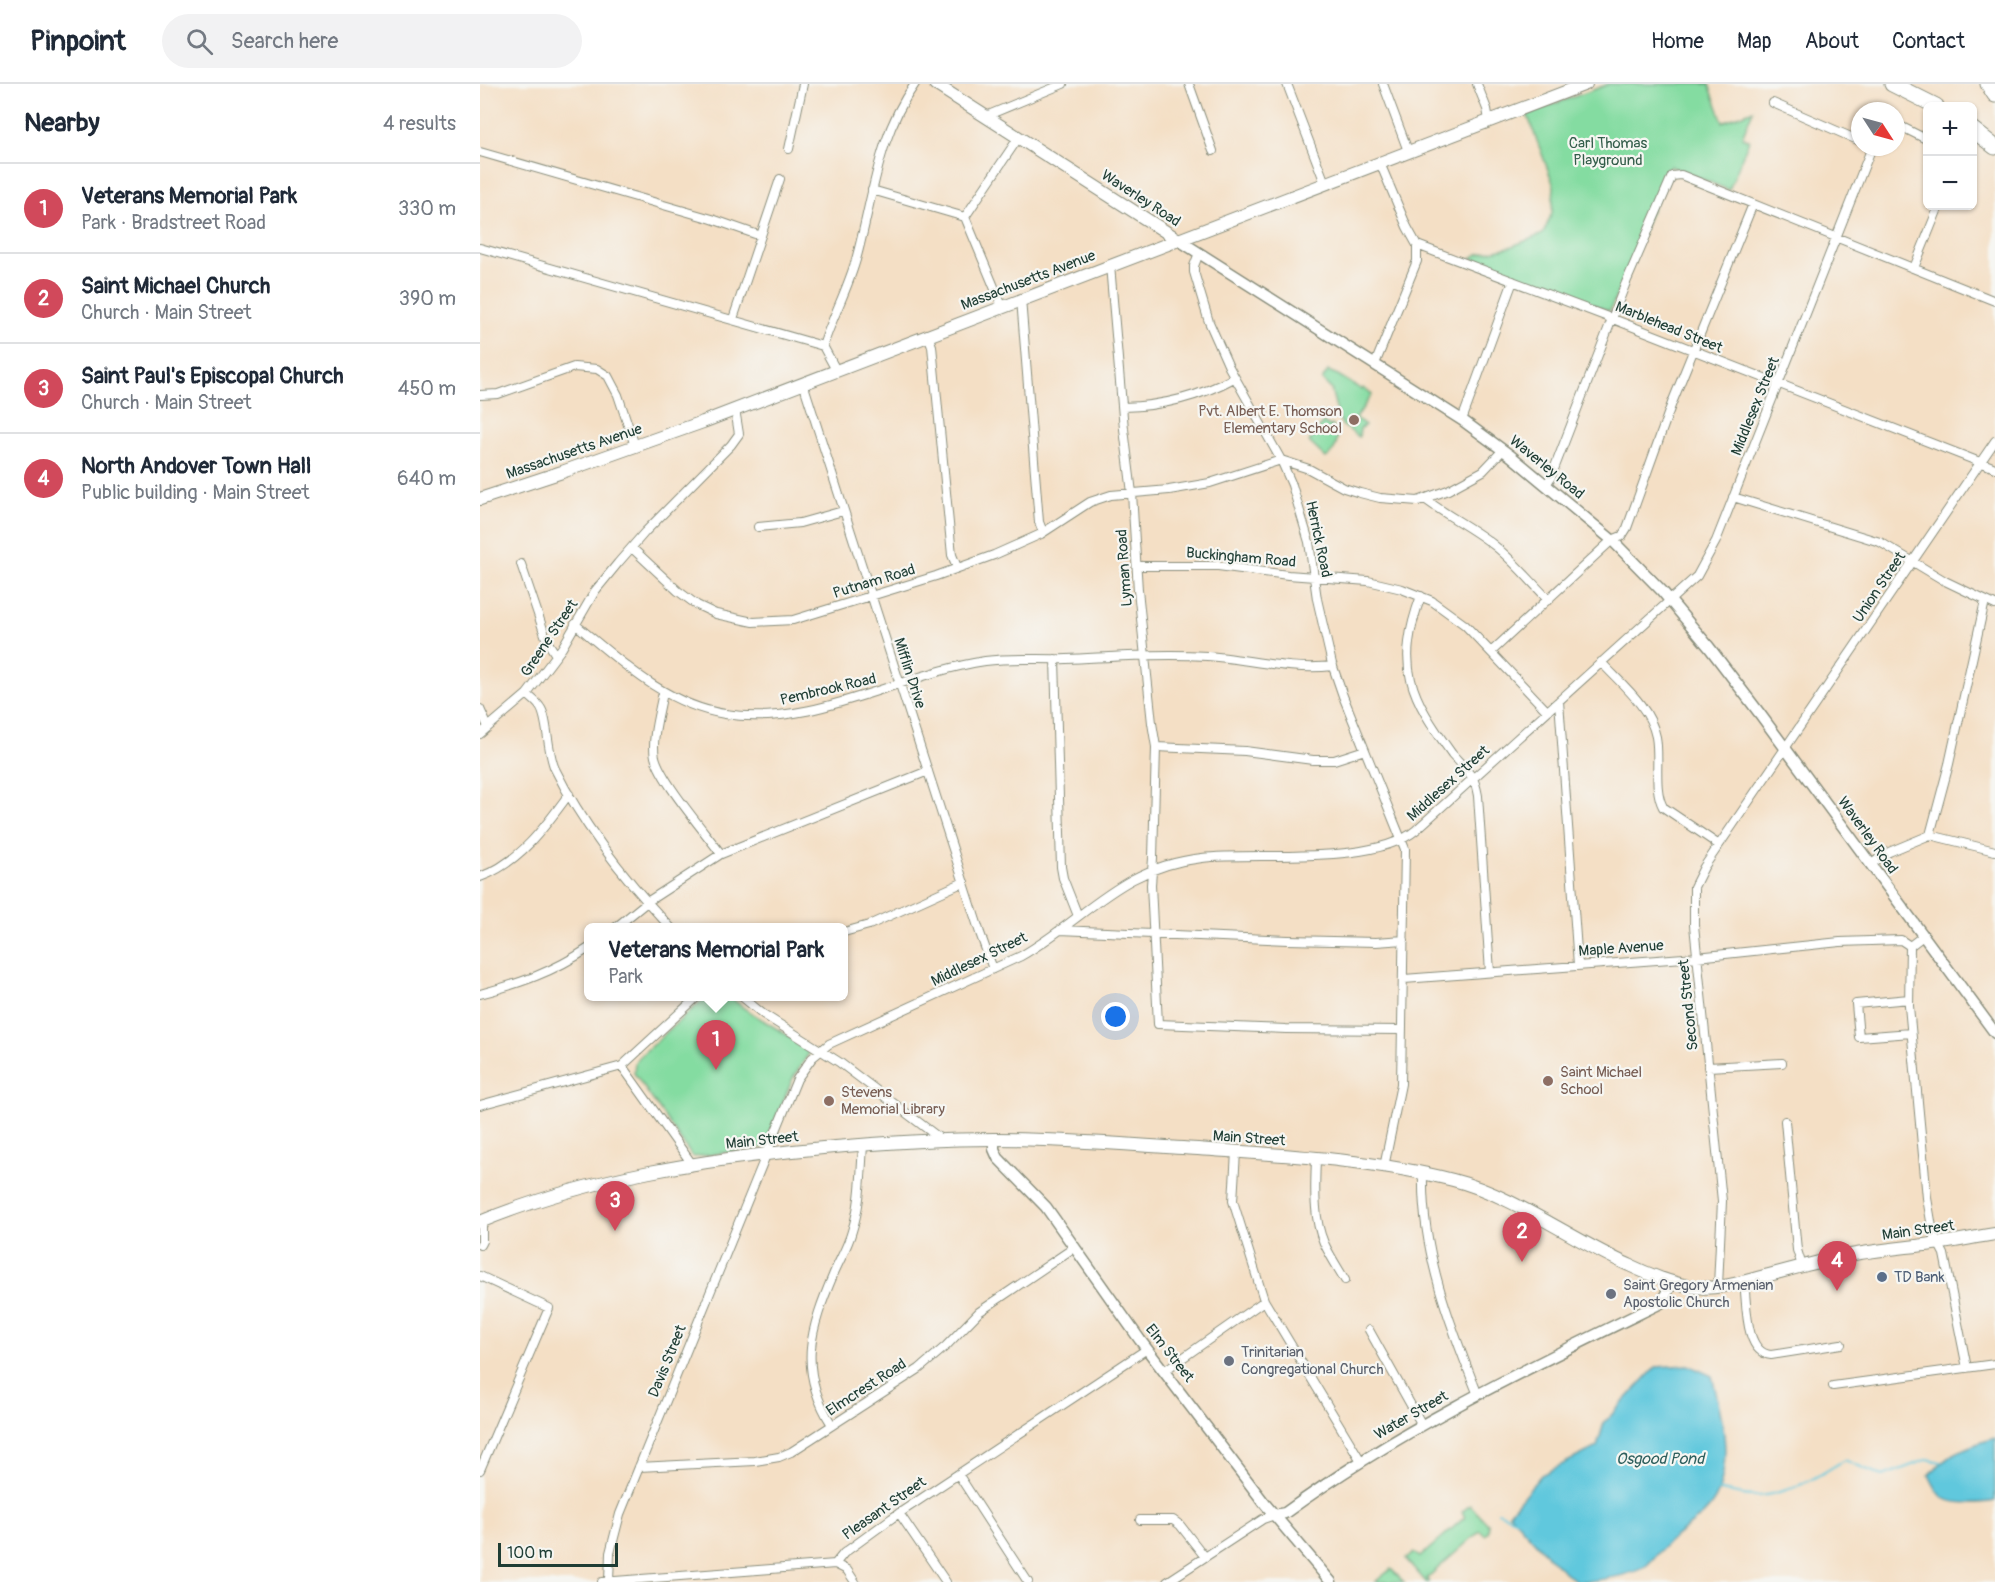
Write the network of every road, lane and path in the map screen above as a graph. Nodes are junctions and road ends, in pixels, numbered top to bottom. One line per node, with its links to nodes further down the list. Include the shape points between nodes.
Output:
1 (803, 84): 25 (street)
2 (915, 84): 33 (street, via 892,125)
3 (935, 84): 17 (main road, Waverley Road)
4 (1063, 84): 17 (street)
5 (1190, 84): 26 (street)
6 (1287, 84): 32 (street)
7 (1383, 84): 27 (street)
8 (1477, 84): 18 (street)
9 (1586, 84): 12 (main road, Massachusetts Avenue)
10 (1892, 84): 15 (highway)
11 (1989, 84): 13 (highway); 14 (highway)
12 (1571, 86): 18 (main road, Massachusetts Avenue)
13 (1995, 89)
14 (1995, 94)
15 (1928, 102)
16 (1773, 103): 21 (street)
17 (986, 116): 22 (main road, Waverley Road)
18 (1489, 120): 27 (main road, Massachusetts Avenue)
19 (1905, 128): 23 (street)
20 (1977, 133): 24 (highway)
21 (1851, 137)
22 (1019, 138): 36 (street); 39 (main road, Waverley Road)
23 (1923, 138)
24 (1995, 147)
25 (789, 149)
26 (1213, 151)
27 (1408, 151): 30 (main road, Massachusetts Avenue)
28 (480, 152): 37 (street, via 712,219)
29 (1868, 156): 38 (street, Middlesex Street)
30 (1380, 163): 32 (main road, Massachusetts Avenue); 40 (street)
31 (780, 179): 37 (street)
32 (1325, 183): 39 (main road, Massachusetts Avenue)
33 (872, 190): 36 (street); 52 (street, via 857,258)
34 (1753, 204): 38 (street); 50 (street, via 1681,175 1672,176); 53 (street)
35 (1937, 210): 44 (street)
36 (965, 217): 48 (street)
37 (761, 237): 49 (street)
38 (1836, 237): 44 (street); 58 (street, Middlesex Street)
39 (1178, 239): 42 (street, Waverley Road); 43 (main road, Massachusetts Avenue)
40 (1417, 245): 45 (street, Marblehead Street); 54 (street, via 1417,261)
41 (480, 250): 49 (street)
42 (1199, 253): 54 (street, Waverley Road); 56 (street, Herrick Road, via 1194,272)
43 (1110, 265): 46 (main road, Massachusetts Avenue); 60 (street, Lyman Road)
44 (1914, 268): 47 (street)
45 (1513, 281): 50 (street, Marblehead Street); 62 (street)
46 (1021, 299): 48 (main road, Massachusetts Avenue); 76 (street, via 1039,522)
47 (1995, 301)
48 (1002, 306): 51 (main road, Massachusetts Avenue)
49 (733, 319): 52 (street)
50 (1613, 319): 53 (street, Marblehead Street); 69 (street)
51 (928, 335): 55 (main road, Massachusetts Avenue); 82 (street, via 952,555)
52 (823, 346): 55 (street)
53 (1695, 351): 58 (street, Marblehead Street); 77 (street, via 1627,528 1622,536)
54 (1375, 364): 62 (street, Waverley Road)
55 (836, 370): 57 (main road, Massachusetts Avenue)
56 (1234, 378): 60 (street, via 1178,401); 66 (street, Herrick Road)
57 (803, 383): 61 (main road, Massachusetts Avenue); 74 (street, Mifflin Drive)
58 (1778, 383): 67 (street, Marblehead Street); 71 (street, Middlesex Street)
59 (480, 394): 64 (street, via 498,394 574,367 597,369 608,376 618,395)
60 (1123, 407): 70 (street, Lyman Road)
61 (735, 409): 64 (main road, Massachusetts Avenue); 78 (street, Greene Street, via 739,434)
62 (1462, 420): 65 (street, Waverley Road)
63 (1995, 441): 67 (street, Union Street)
64 (635, 446): 73 (main road, Massachusetts Avenue)
65 (1503, 450): 69 (street, Waverley Road); 72 (street, via 1483,471)
66 (1281, 460): 70 (street, Putnam Road, via 1210,483); 72 (street, via 1360,493 1380,498); 83 (street, Herrick Road, via 1305,523)
67 (1981, 462): 68 (street, Marblehead Street); 79 (street, Union Street)
68 (1995, 468)
69 (1546, 484): 77 (street, Waverley Road)
70 (1132, 493): 76 (street, Putnam Road, via 1090,502); 81 (street, Lyman Road)
71 (1733, 497): 79 (street, via 1867,537); 87 (street, Middlesex Street, via 1702,568)
72 (1425, 499): 86 (street, via 1496,547)
73 (480, 500)
74 (843, 512): 75 (street, via 800,524); 84 (street, Mifflin Drive)
75 (758, 527)
76 (1043, 532): 82 (street, Putnam Road)
77 (1612, 540): 86 (street); 87 (street, Waverley Road)
78 (632, 548): 84 (street, Putnam Road, via 697,605 740,620 793,621); 90 (street, Greene Street)
79 (1912, 562): 88 (street); 106 (street, Union Street)
80 (522, 564): 92 (street, via 547,641)
81 (1137, 566): 83 (street, Buckingham Road, via 1209,566); 93 (street, Lyman Road)
82 (957, 567): 84 (street, Putnam Road)
83 (1315, 576): 85 (street, Buckingham Road, via 1381,583); 96 (street, Herrick Road)
84 (870, 595): 97 (street, Mifflin Drive)
85 (1421, 596): 91 (street, Buckingham Road, via 1465,625); 109 (street, via 1414,616 1407,669 1426,717)
86 (1549, 600): 91 (street)
87 (1670, 600): 95 (street, Middlesex Street); 106 (street, Waverley Road)
88 (1985, 601): 89 (street); 111 (street)
89 (1995, 605)
90 (575, 624): 92 (street, Greene Street); 98 (street, Pembrook Road)
91 (1491, 652): 102 (street, Buckingham Road)
92 (556, 655): 99 (street, Greene Street)
93 (1145, 655): 94 (street, Pembrook Road); 96 (street, Pembrook Road, via 1206,656 1285,667); 105 (street, Lyman Road)
94 (1055, 659): 97 (street, Pembrook Road, via 987,660); 121 (street, via 1061,867)
95 (1601, 662): 100 (street, Middlesex Street); 113 (street, via 1652,721 1662,807)
96 (1333, 666): 107 (street, Herrick Road)
97 (899, 685): 98 (street, Pembrook Road, via 821,707 755,717 721,714); 108 (street, Mifflin Drive)
98 (663, 692): 115 (street, via 655,756 676,793)
99 (527, 694): 103 (street); 110 (street, Greene Street, via 544,714 553,766)
100 (1559, 700): 102 (street, Middlesex Street); 132 (street)
101 (480, 708): 103 (street)
102 (1547, 711): 109 (street, Middlesex Street)
103 (488, 727): 104 (street)
104 (480, 734)
105 (1156, 747): 107 (street, via 1245,751 1313,760 1335,760); 117 (street, Lyman Road)
106 (1785, 748): 113 (street, Second Street); 116 (street, Waverley Road)
107 (1365, 750): 112 (street, Herrick Road)
108 (928, 771): 115 (street); 119 (street, Mifflin Drive)
109 (1473, 779): 112 (street, Middlesex Street); 134 (street, via 1478,796)
110 (569, 795): 118 (street, via 519,854 500,869); 120 (street, Greene Street, via 600,843)
111 (1930, 835): 114 (street); 116 (street)
112 (1402, 840): 117 (street, Middlesex Street, via 1346,852 1203,858); 128 (street, Herrick Road, via 1406,859)
113 (1719, 844): 131 (street, Second Street, via 1694,887)
114 (1995, 851)
115 (721, 854): 120 (street)
116 (1871, 864): 127 (street, Waverley Road)
117 (1152, 869): 121 (street, Middlesex Street, via 1123,883); 126 (street, Lyman Road)
118 (480, 877)
119 (964, 882): 125 (street); 133 (street, Mifflin Drive)
120 (647, 902): 122 (street); 123 (street, Greene Street)
121 (1078, 916): 124 (street, Middlesex Street)
122 (620, 923)
123 (667, 923)
124 (1059, 930): 126 (street); 133 (street, Middlesex Street, via 1037,947)
125 (848, 931)
126 (1154, 936): 128 (street); 140 (street, Lyman Road, via 1158,1024)
127 (1923, 936): 129 (street); 142 (street, Waverley Road)
128 (1404, 940): 135 (street, Herrick Road)
129 (1910, 946): 131 (street, Maple Avenue, via 1901,940 1873,940); 137 (street)
130 (584, 950): 136 (street, via 527,981)
131 (1697, 957): 132 (street, Maple Avenue); 146 (street, Second Street)
132 (1578, 965): 134 (street, Maple Avenue)
133 (993, 969): 143 (street, Middlesex Street)
134 (1490, 972): 135 (street, Maple Avenue)
135 (1404, 979): 140 (street, Herrick Road)
136 (480, 994)
137 (1909, 999): 141 (street); 141 (street, via 1856,1004 1859,1037)
138 (693, 1001): 145 (street)
139 (747, 1001): 143 (street)
140 (1401, 1030): 156 (street, Herrick Road, via 1401,1084)
141 (1911, 1033): 160 (street, via 1927,1197)
142 (1995, 1033)
143 (821, 1050): 150 (street); 153 (street, Middlesex Street, via 799,1075)
144 (1782, 1063): 146 (street)
145 (622, 1066): 147 (street); 155 (street)
146 (1708, 1067): 168 (street, Second Street, via 1722,1201)
147 (480, 1105)
148 (1785, 1120): 163 (street, via 1797,1250)
149 (994, 1138): 150 (main road, Main Street); 152 (main road, Main Street); 162 (street, Elm Street, via 998,1158 1035,1195)
150 (942, 1140): 151 (main road, Main Street)
151 (863, 1145): 153 (main road, Main Street); 178 (street, via 855,1221 817,1317 810,1350 813,1387)
152 (1236, 1152): 154 (main road, Main Street); 169 (street, via 1233,1201)
153 (767, 1154): 155 (main road, Main Street); 181 (street, Davis Street)
154 (1316, 1159): 156 (main road, Main Street); 165 (street, via 1320,1233)
155 (692, 1164): 158 (main road, Main Street, via 549,1197)
156 (1384, 1167): 157 (main road, Main Street)
157 (1423, 1174): 167 (main road, Main Street, via 1480,1189 1599,1252); 177 (street, via 1431,1255)
158 (481, 1221): 161 (street)
159 (1995, 1234): 160 (main road, Main Street)
160 (1938, 1244): 163 (main road, Main Street, via 1853,1254); 174 (street, via 1944,1254)
161 (480, 1245)
162 (1075, 1247): 172 (street, Elm Street); 178 (street, Elmcrest Road, via 979,1312 919,1369)
163 (1802, 1266): 166 (main road, Main Street)
164 (480, 1276): 182 (street, via 549,1308)
165 (1345, 1280)
166 (1744, 1281): 168 (main road, Main Street); 171 (street, via 1752,1342 1760,1352 1771,1355)
167 (1672, 1283): 168 (main road, Main Street); 177 (street, Water Street, via 1661,1303)
168 (1718, 1286)
169 (1264, 1301): 175 (street); 180 (street)
170 (1369, 1330): 179 (street)
171 (1841, 1344)
172 (1147, 1348): 175 (street, Elm Street); 183 (street, Pleasant Street)
173 (1995, 1364): 174 (street)
174 (1967, 1368): 176 (street)
175 (1164, 1371): 185 (street, Elm Street)
176 (1833, 1386)
177 (1478, 1395): 179 (street, Water Street)
178 (832, 1425): 181 (street, Elmcrest Road, via 779,1457)
179 (1422, 1425): 180 (street, Water Street)
180 (1361, 1461): 185 (street, Water Street, via 1285,1513)
181 (639, 1467): 190 (street, Davis Street, via 618,1522 610,1553)
182 (480, 1470)
183 (958, 1474): 184 (street, Pleasant Street); 193 (street)
184 (899, 1513): 188 (street, Pleasant Street, via 844,1553); 192 (street)
185 (1275, 1515): 187 (street, Water Street); 195 (street, Elm Street)
186 (1140, 1520): 187 (street, via 1173,1520)
187 (1205, 1557): 194 (street, Water Street)
188 (836, 1564): 190 (street); 191 (street, via 847,1570)
189 (602, 1582): 190 (street)
190 (609, 1582)
191 (855, 1582)
192 (946, 1582)
193 (1028, 1582)
194 (1167, 1582)
195 (1331, 1582)

